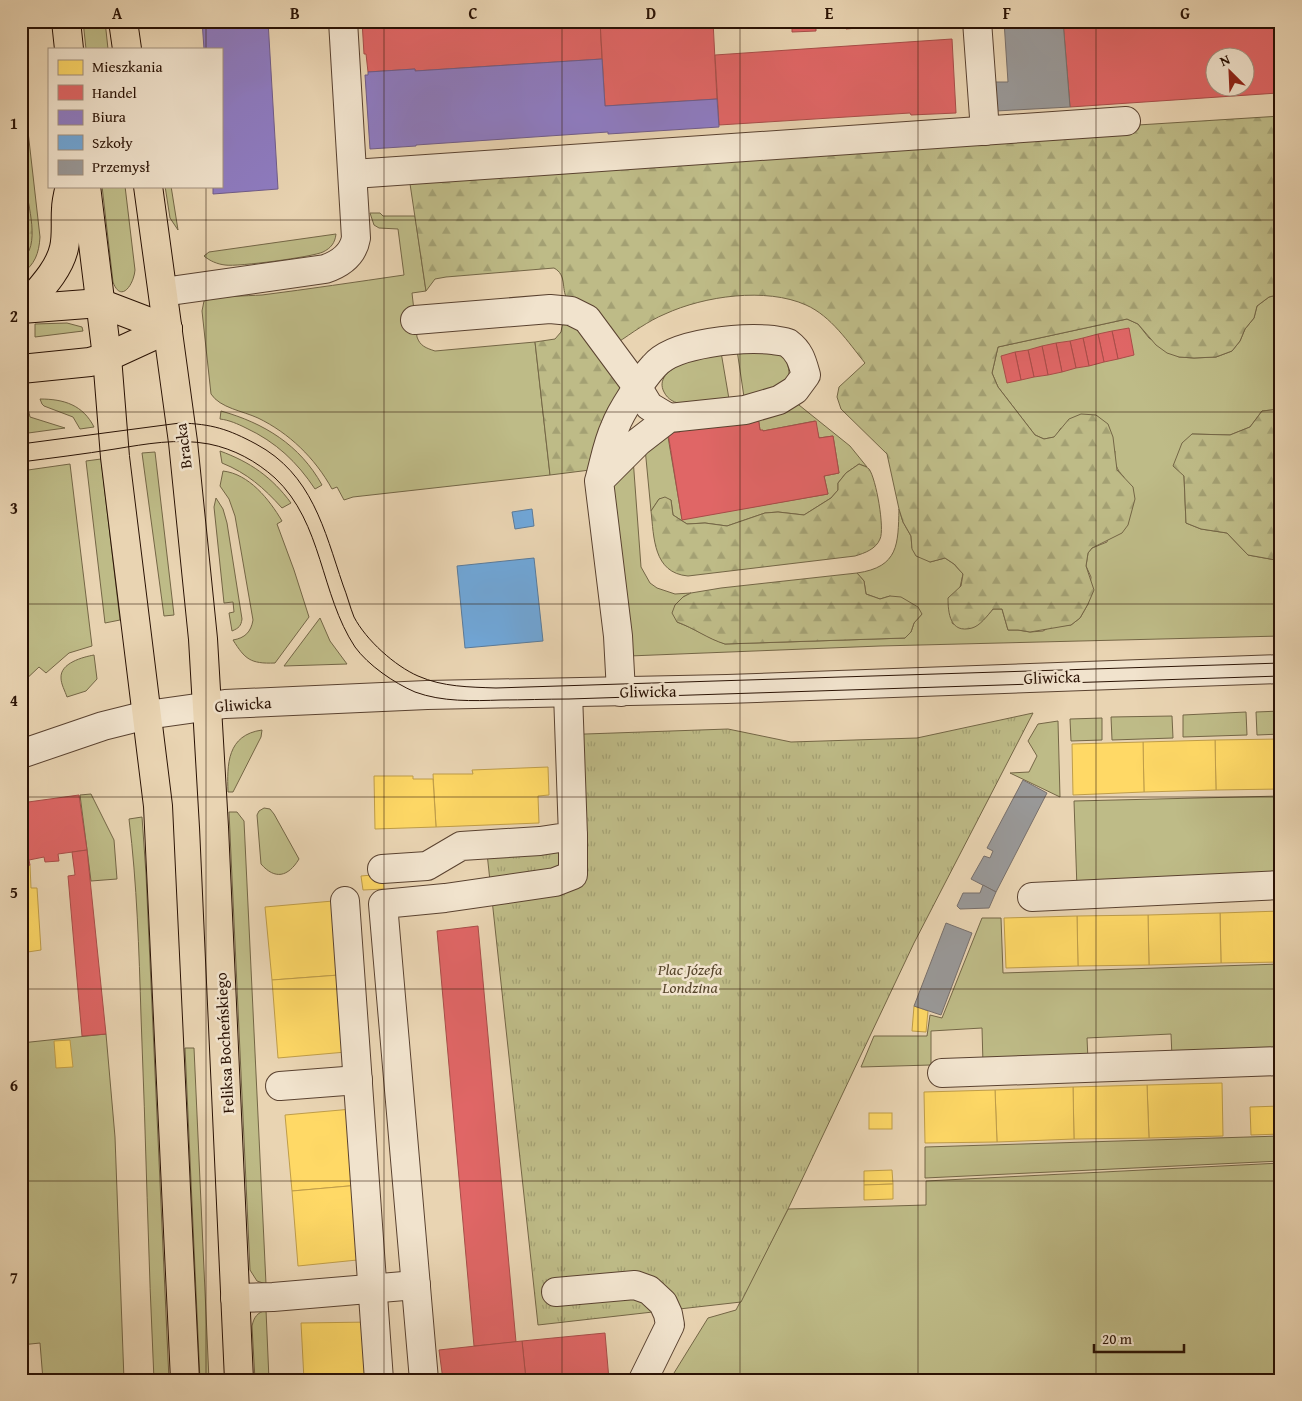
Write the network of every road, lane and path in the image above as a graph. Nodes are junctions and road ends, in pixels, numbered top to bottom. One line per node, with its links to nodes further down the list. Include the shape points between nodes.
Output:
1 (66, 21): 5 (main road)
2 (123, 21): 6 (main road)
3 (343, 21): 9 (street)
4 (977, 21): 8 (street)
5 (69, 48)
6 (127, 48)
7 (1126, 121): 8 (street)
8 (986, 131): 9 (street)
9 (353, 174): 13 (street, via 356,238 351,251 339,264 325,269)
10 (70, 188): 15 (main road, via 64,249 58,264)
11 (86, 188): 14 (main road)
12 (148, 188): 13 (main road, Bracka)
13 (163, 292): 17 (main road, Bracka)
14 (100, 303): 15 (main road); 17 (main road); 18 (main road)
15 (22, 309)
16 (415, 320): 20 (street, via 550,309 571,311 587,319)
17 (168, 329): 18 (main road); 26 (main road, Bracka, via 188,491)
18 (107, 357): 19 (main road, via 90,362); 27 (main road, via 115,457)
19 (21, 369)
20 (638, 388): 21 (street, via 649,406); 21 (street, via 655,364 697,345 760,339 786,342 801,357 806,375 795,390 779,400 744,410); 22 (street, via 615,426)
21 (669, 418): 22 (street, via 638,442)
22 (599, 482): 25 (street, via 618,636)
23 (1281, 669): 25 (street, Gliwicka)
24 (568, 692): 25 (street, Gliwicka); 26 (street, Gliwicka, via 427,695); 29 (street)
25 (621, 692)
26 (207, 707): 27 (street, Gliwicka); 41 (main road, Feliksa Bocheńskiego)
27 (147, 715): 28 (street, Gliwicka, via 102,726); 42 (main road, via 159,819)
28 (21, 754)
29 (573, 836): 30 (street, via 461,846 427,866); 38 (street, via 573,875 555,882 383,904)
30 (382, 869)
31 (1281, 885): 32 (street)
32 (1032, 897)
33 (345, 901): 36 (street)
34 (1281, 1061): 35 (street)
35 (942, 1073)
36 (358, 1080): 37 (street); 39 (street)
37 (280, 1086)
38 (416, 1285): 39 (street); 45 (street)
39 (373, 1288): 41 (street); 44 (street)
40 (556, 1292): 46 (street, via 635,1285 650,1290 663,1303 670,1325)
41 (235, 1298): 43 (main road, Feliksa Bocheńskiego)
42 (185, 1380)
43 (239, 1380)
44 (379, 1380)
45 (424, 1380)
46 (643, 1380)

